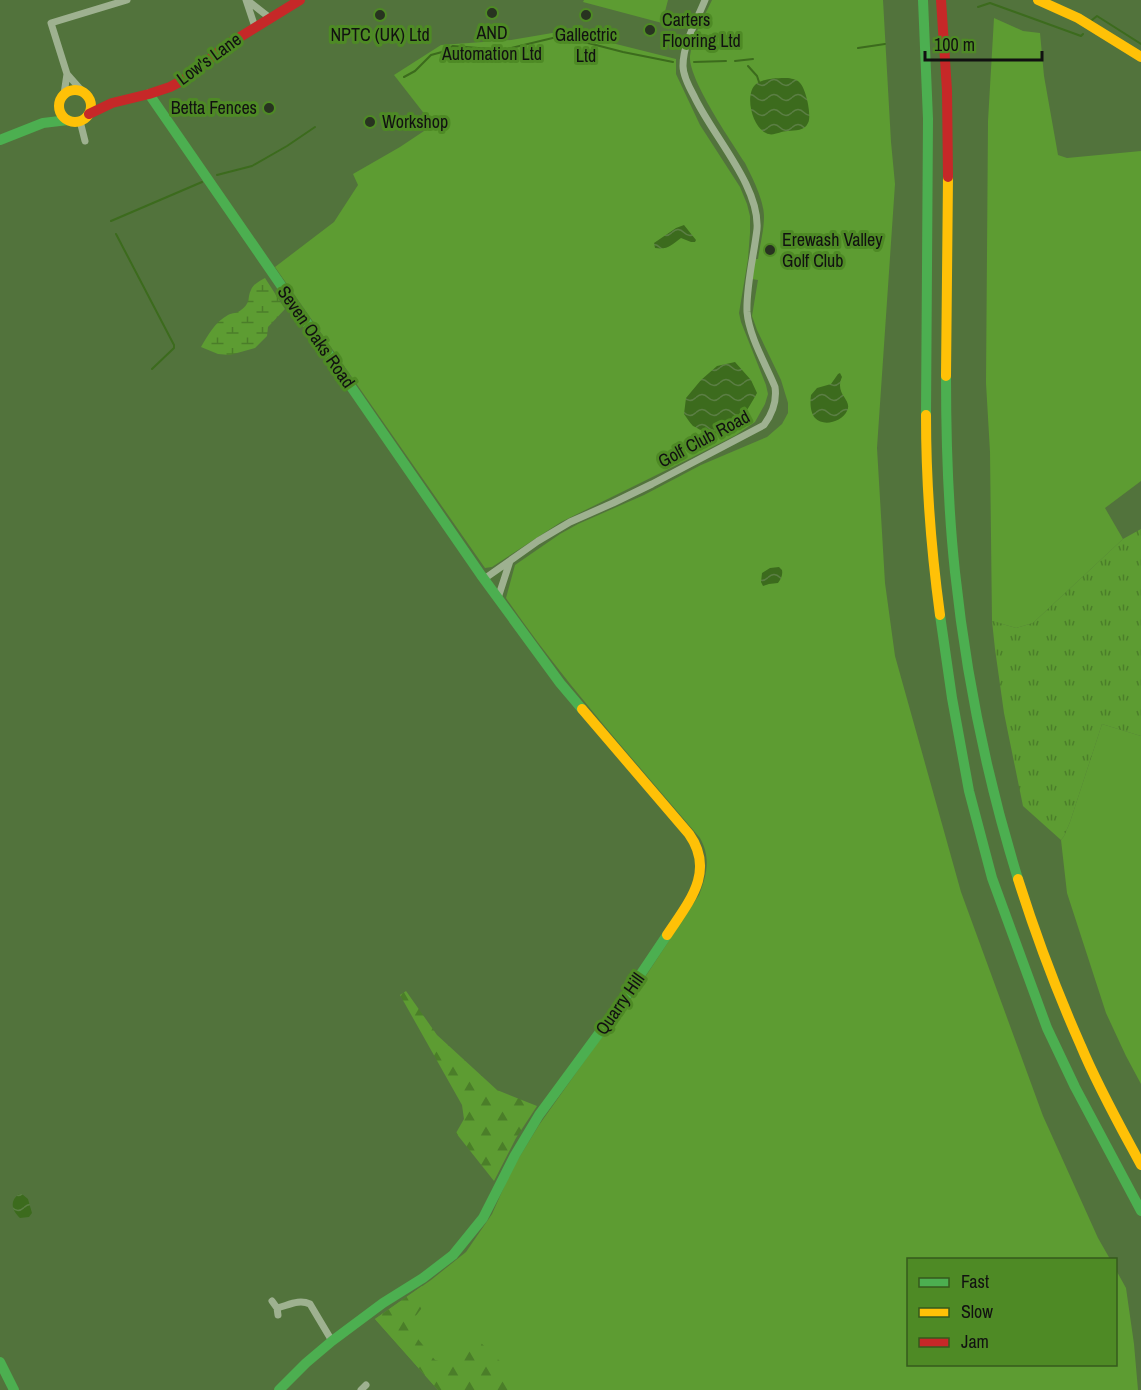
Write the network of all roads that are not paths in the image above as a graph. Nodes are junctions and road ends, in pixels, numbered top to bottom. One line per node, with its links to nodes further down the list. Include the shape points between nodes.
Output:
1 (127, 0): 12 (street, via 51,23)
2 (246, 0): 9 (street); 10 (street)
3 (300, 0): 9 (main road, Low's Lane)
4 (705, 0): 24 (street, Golf Club Road, via 685,51 684,73 756,207 758,219 747,312 775,387 775,406 764,425 570,522)
5 (923, 0): 28 (main road, via 928,119 927,467 934,569 954,709 969,791 989,867 1025,970 1075,1087)
6 (941, 0): 27 (main road, via 948,143 947,473 955,581 970,682 995,801 1036,932 1082,1049)
7 (1038, 0): 8 (main road)
8 (1053, 3): 11 (main road)
9 (270, 18): 10 (main road, Low's Lane)
10 (255, 27): 15 (main road, Low's Lane, via 187,78)
11 (1141, 57)
12 (67, 74): 13 (street); 14 (street)
13 (64, 94): 14 (main road, Low's Lane, via 72,90); 17 (main road)
14 (86, 94): 16 (main road, Low's Lane); 18 (main road, via 91,106)
15 (148, 94): 16 (main road, Low's Lane); 25 (main road, Seven Oaks Road)
16 (112, 103): 18 (main road, Low's Lane)
17 (59, 107): 19 (main road); 21 (main road)
18 (89, 114): 20 (main road, Low's Lane)
19 (68, 120): 20 (main road); 21 (main road)
20 (80, 121): 23 (street)
21 (43, 123): 22 (main road)
22 (0, 140)
23 (85, 141)
24 (510, 561): 25 (street, Golf Club Road); 26 (street)
25 (484, 579): 26 (main road, Quarry Hill)
26 (498, 598): 30 (main road, Quarry Hill, via 560,683 689,834 699,852 699,876 692,897 660,946 539,1115 471,1234 430,1273)
27 (1141, 1165)
28 (1141, 1211)
29 (272, 1301): 30 (street, via 278,1312 300,1301 310,1304)
30 (332, 1341): 32 (main road, Quarry Hill)
31 (0, 1362): 33 (main road)
32 (281, 1389)
33 (14, 1390)

